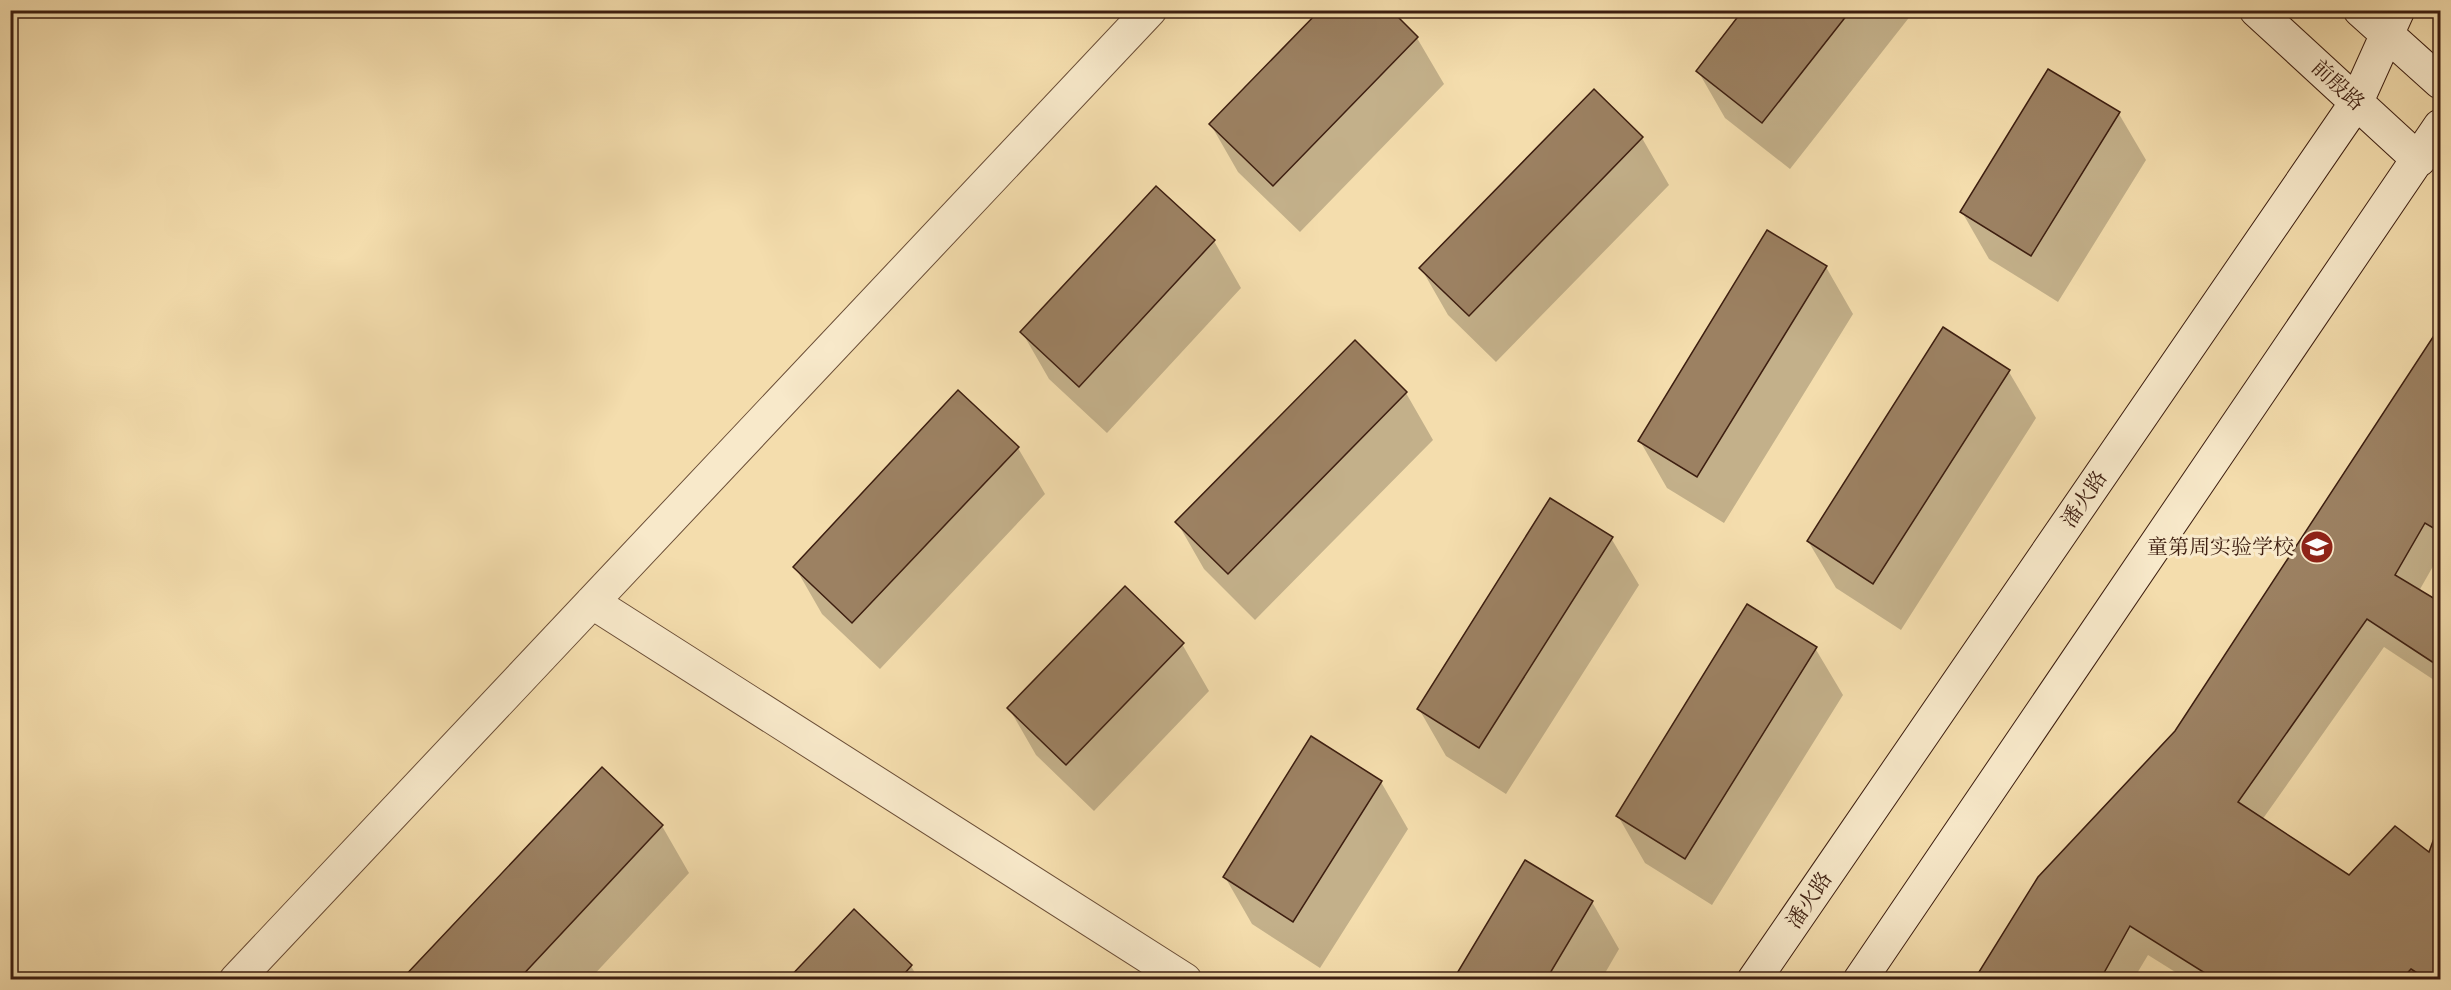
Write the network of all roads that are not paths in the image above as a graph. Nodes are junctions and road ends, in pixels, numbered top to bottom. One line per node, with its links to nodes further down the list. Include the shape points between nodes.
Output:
1 (1150, 10): 9 (street)
2 (2256, 10): 6 (street, 前殷路)
3 (2360, 10): 4 (street)
4 (2393, 23): 5 (street); 6 (street, 潘火路)
5 (2440, 82)
6 (2356, 102): 8 (street, 前殷路); 12 (street, 潘火路)
7 (2440, 126): 8 (street)
8 (2419, 160): 13 (street)
9 (592, 602): 10 (street); 11 (street)
10 (236, 980)
11 (1185, 980)
12 (1754, 980)
13 (1860, 980)

